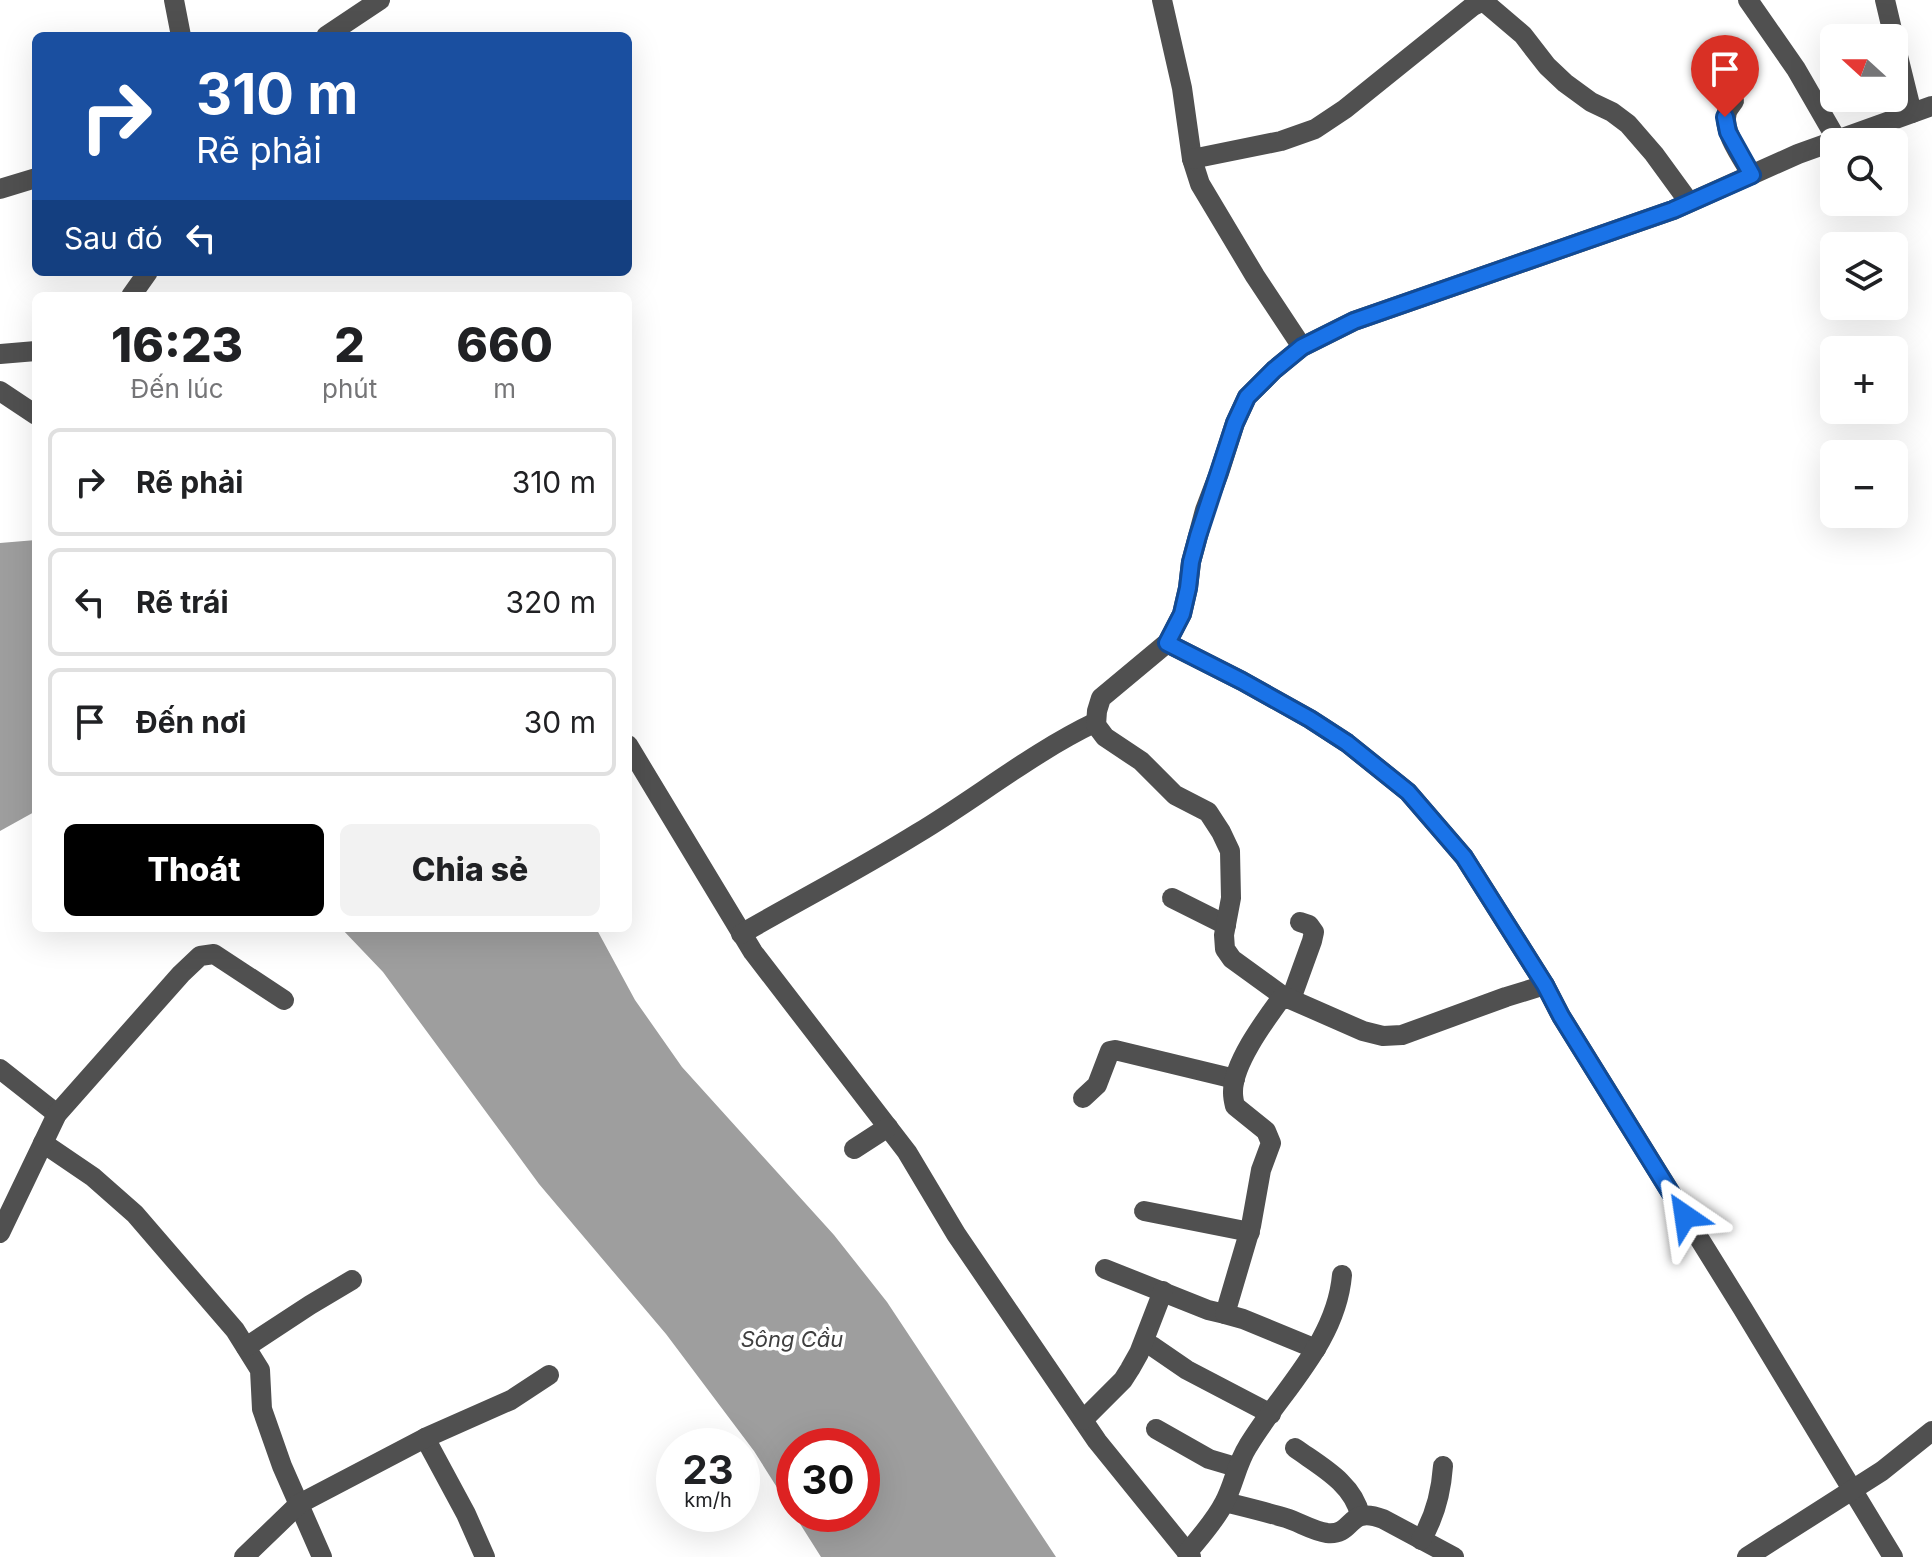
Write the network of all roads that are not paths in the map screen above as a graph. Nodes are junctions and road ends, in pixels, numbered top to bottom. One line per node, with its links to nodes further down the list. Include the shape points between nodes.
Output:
1 (174, 0): 7 (street)
2 (380, 0): 8 (street)
3 (1162, 0): 16 (street)
4 (1748, 0): 13 (street)
5 (1885, 0): 6 (street)
6 (1891, 24)
7 (180, 32)
8 (338, 32)
9 (1908, 97): 12 (street)
10 (1734, 101): 17 (street, via 1725,117 1728,132)
11 (1932, 106): 12 (street)
12 (1912, 113): 14 (street)
13 (1830, 128)
14 (1870, 128)
15 (1820, 146): 17 (street)
16 (1192, 159): 20 (street, via 1315,129 1483,1 1523,35 1565,83 1628,124); 21 (street, via 1200,184)
17 (1752, 175): 20 (street)
18 (32, 179): 19 (street)
19 (0, 189)
20 (1689, 202): 21 (street, via 1354,321)
21 (1302, 347): 26 (street, via 1247,397 1235,423 1205,510 1182,614)
22 (32, 351): 23 (street)
23 (0, 354)
24 (0, 391): 25 (street)
25 (32, 412)
26 (1170, 638): 27 (street, via 1101,698); 33 (street, via 1310,719 1408,792 1464,857)
27 (1096, 722): 31 (street, via 1105,737 1141,761 1175,795 1208,812 1221,832 1230,851); 32 (street, via 918,834)
28 (632, 752): 32 (street)
29 (1172, 898): 31 (street)
30 (1300, 922): 34 (street, via 1314,932)
31 (1226, 925): 34 (street, via 1225,949 1232,959)
32 (741, 934): 40 (street)
33 (1545, 985): 34 (street, via 1402,1035 1383,1036); 63 (street)
34 (1287, 997): 37 (street, via 1261,1026)
35 (284, 1000): 39 (street, via 214,954 200,956)
36 (0, 1069): 39 (street)
37 (1235, 1079): 38 (street, via 1115,1050 1097,1085); 44 (street, via 1235,1106 1266,1131 1271,1143)
38 (1083, 1098)
39 (57, 1114): 41 (street)
40 (888, 1127): 42 (street); 56 (street)
41 (43, 1143): 45 (street); 52 (street, via 135,1214)
42 (854, 1149)
43 (1144, 1211): 44 (street)
44 (1250, 1232): 50 (street)
45 (0, 1233)
46 (1105, 1269): 49 (street)
47 (1342, 1275): 53 (street)
48 (352, 1280): 52 (street)
49 (1163, 1291): 50 (street); 56 (street, via 1130,1369)
50 (1225, 1314): 53 (street)
51 (1152, 1346): 55 (street)
52 (246, 1347): 65 (street, via 260,1370 262,1409)
53 (1316, 1349): 55 (street)
54 (549, 1375): 59 (street, via 511,1400)
55 (1271, 1414): 62 (street)
56 (1083, 1420): 68 (street)
57 (1156, 1429): 62 (street, via 1209,1459)
58 (1932, 1431): 63 (street)
59 (425, 1438): 65 (street); 71 (street)
60 (1295, 1448): 66 (street, via 1344,1485)
61 (1443, 1466): 67 (street, via 1436,1509)
62 (1236, 1467): 64 (street)
63 (1852, 1490): 73 (street); 74 (street)
64 (1225, 1502): 66 (street, via 1328,1533 1342,1531); 68 (street)
65 (299, 1504): 69 (street); 70 (street)
66 (1360, 1515): 67 (street, via 1371,1514)
67 (1421, 1540): 72 (street)
68 (1189, 1555)
69 (244, 1557)
70 (322, 1557)
71 (485, 1557)
72 (1454, 1557)
73 (1747, 1557)
74 (1893, 1557)

